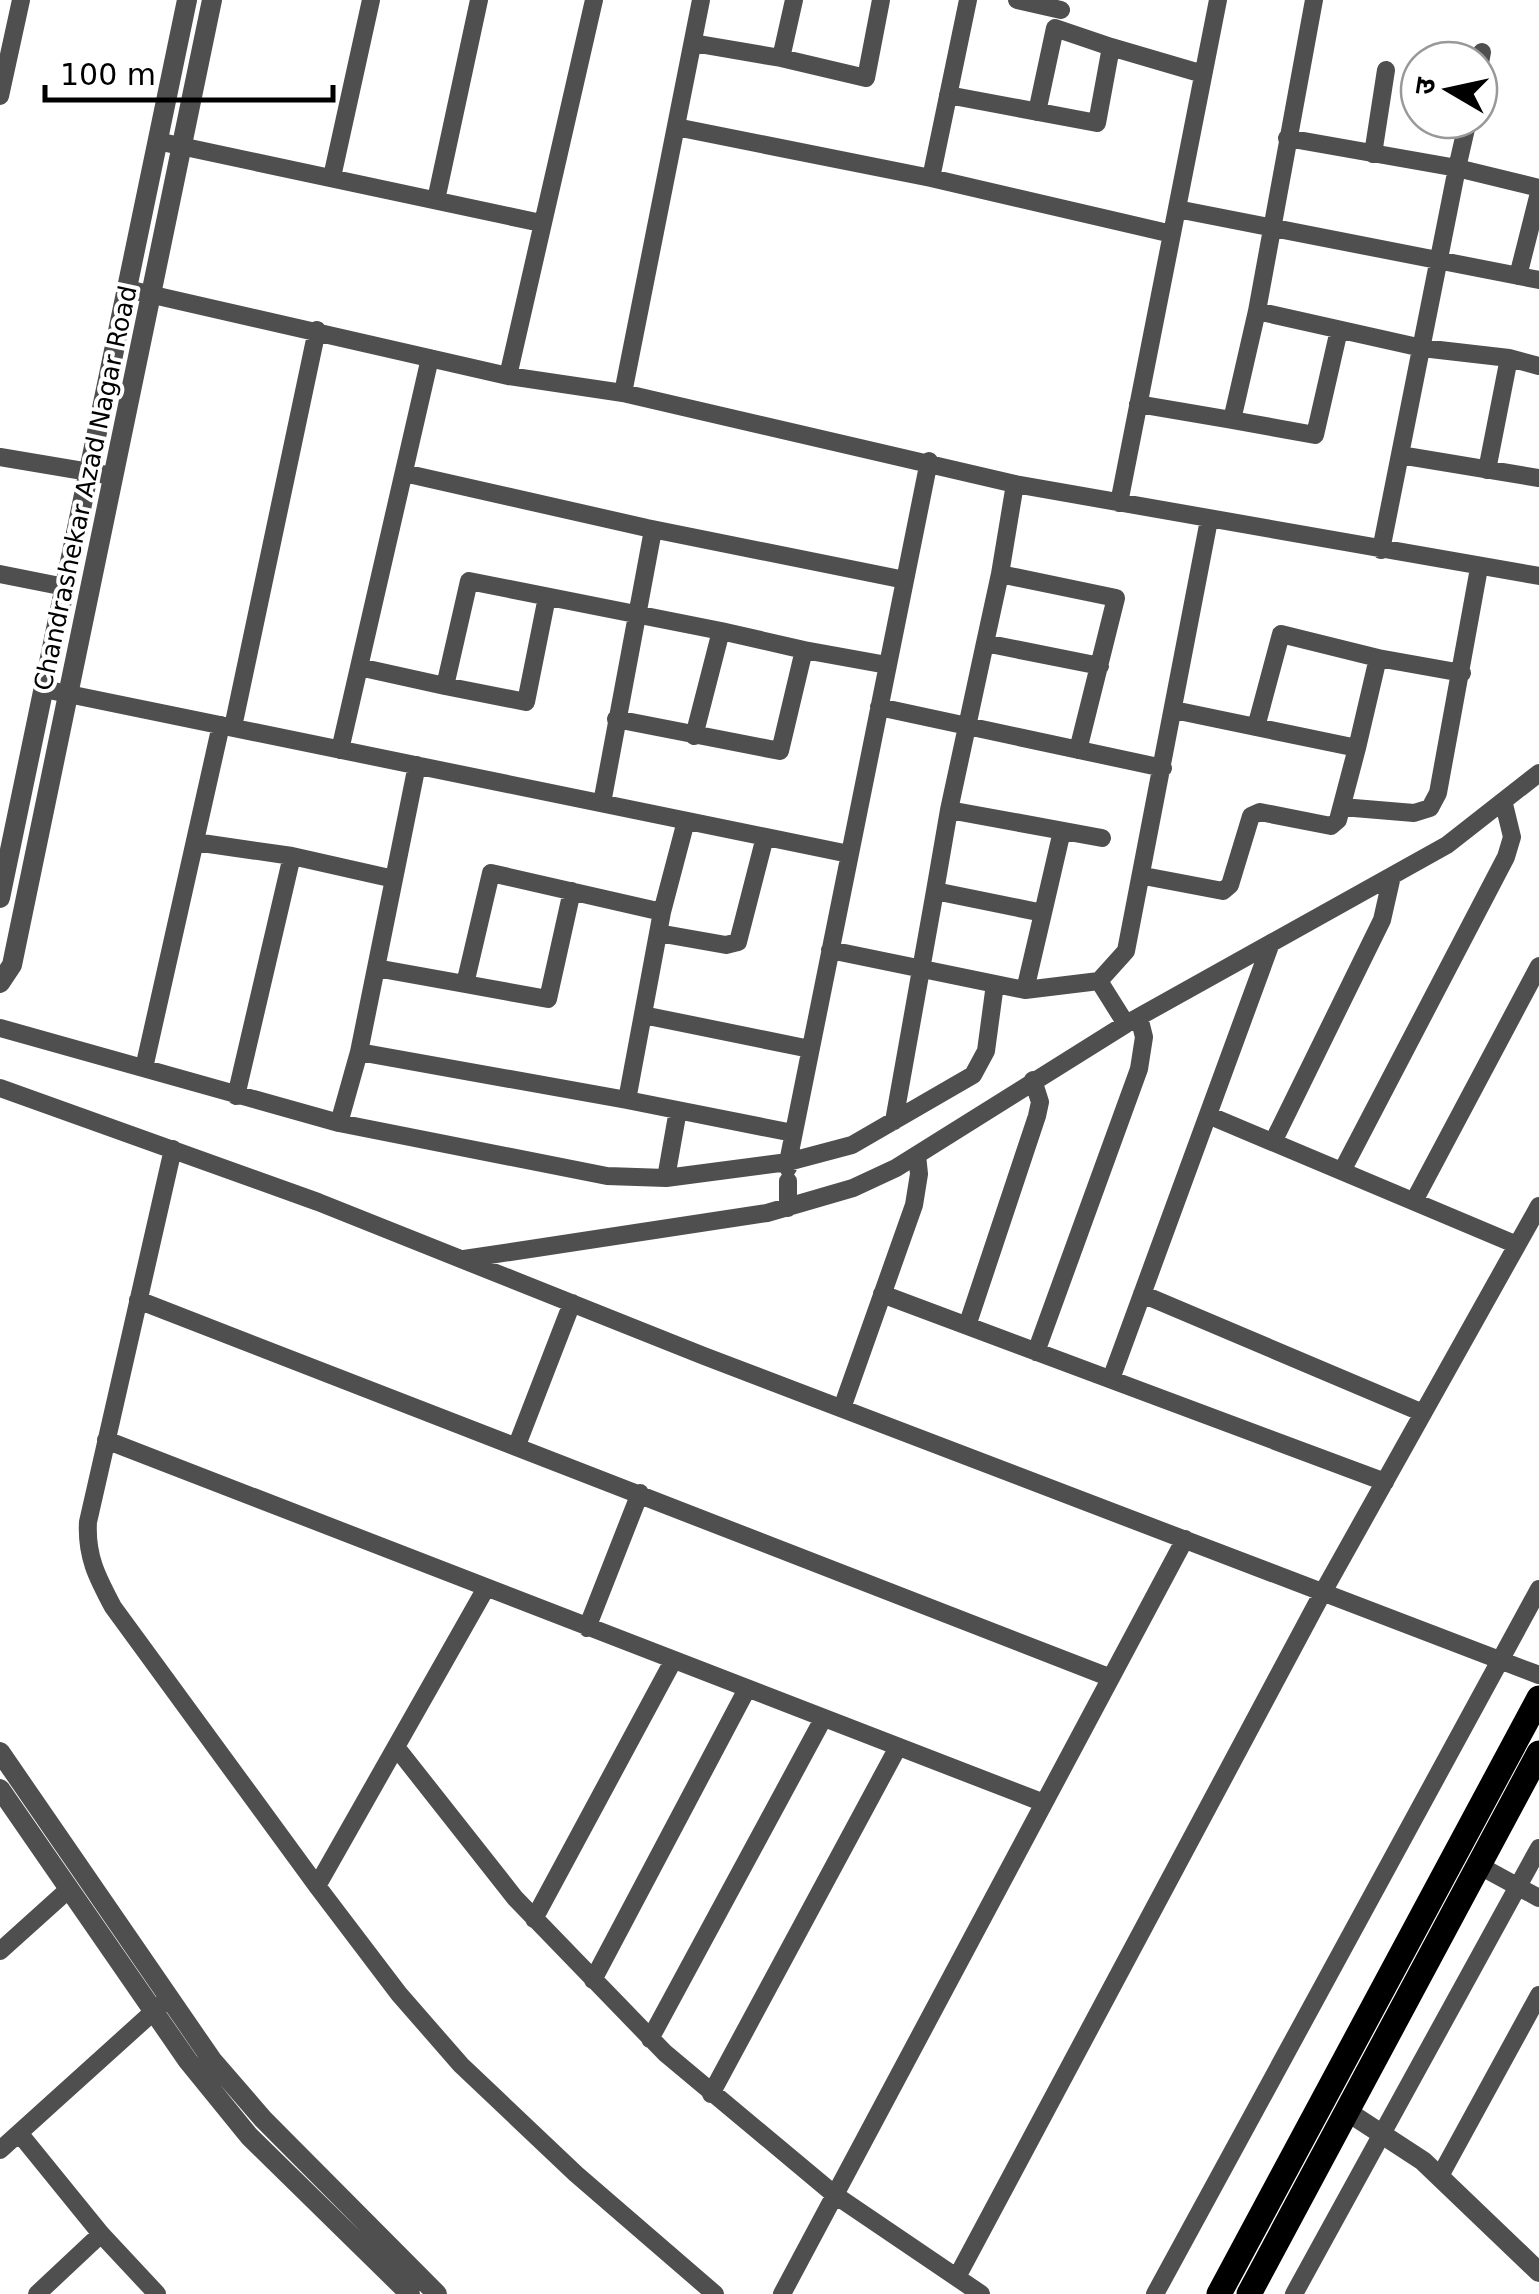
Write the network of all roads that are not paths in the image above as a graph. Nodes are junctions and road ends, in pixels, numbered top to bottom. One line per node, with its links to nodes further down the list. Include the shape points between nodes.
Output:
1 (21, 0): 21 (street)
2 (187, 0): 26 (street, Chandrashekar Azad Nagar Road)
3 (212, 0): 27 (street, Chandrashekar Azad Nagar Road)
4 (371, 0): 30 (street)
5 (479, 0): 33 (street)
6 (594, 0): 35 (street)
7 (701, 0): 15 (street)
8 (794, 0): 17 (street)
9 (881, 0): 17 (street, via 866,78)
10 (968, 0): 20 (street)
11 (1017, 0): 14 (street)
12 (1218, 0): 19 (street)
13 (1314, 0): 24 (street)
14 (1061, 10)
15 (693, 43): 17 (street); 23 (street)
16 (1112, 48): 19 (street); 22 (street, via 1097,123); 22 (street, via 1055,28)
17 (780, 58)
18 (1386, 70): 28 (street)
19 (1203, 74): 34 (street)
20 (948, 94): 22 (street); 31 (street)
21 (0, 96)
22 (1037, 112)
23 (676, 127): 31 (street); 51 (street)
24 (1287, 138): 28 (street); 36 (street)
25 (1463, 140): 29 (street)
26 (157, 141): 27 (street); 41 (street, Chandrashekar Azad Nagar Road)
27 (181, 147): 30 (street); 42 (street, Chandrashekar Azad Nagar Road)
28 (1373, 154): 29 (street)
29 (1457, 168): 32 (street); 38 (street)
30 (332, 177): 33 (street)
31 (930, 178): 37 (street)
32 (1539, 190): 39 (street)
33 (436, 200): 35 (street)
34 (1177, 209): 36 (street); 37 (street)
35 (541, 223): 50 (street)
36 (1270, 226): 38 (street); 43 (street)
37 (1172, 234): 52 (street)
38 (1440, 260): 39 (street); 46 (street)
39 (1518, 276): 40 (street)
40 (1539, 280)
41 (127, 289): 42 (street); 58 (street, Chandrashekar Azad Nagar Road)
42 (151, 294): 44 (street); 60 (street, Chandrashekar Azad Nagar Road)
43 (1257, 312): 45 (street); 53 (street)
44 (318, 330): 47 (street); 89 (street)
45 (1340, 330): 46 (street); 53 (street, via 1315,436)
46 (1422, 348): 48 (street); 54 (street)
47 (430, 358): 50 (street); 59 (street)
48 (1508, 358): 49 (street); 57 (street)
49 (1539, 366)
50 (508, 376): 51 (street)
51 (624, 393): 56 (street)
52 (1138, 404): 53 (street); 63 (street)
53 (1232, 420)
54 (1400, 455): 57 (street); 66 (street)
55 (0, 457): 58 (street)
56 (928, 461): 62 (street); 71 (street)
57 (1487, 470): 61 (street)
58 (89, 473): 60 (street); 72 (street, Chandrashekar Azad Nagar Road)
59 (404, 473): 65 (street); 81 (street)
60 (113, 476): 85 (street, Chandrashekar Azad Nagar Road)
61 (1539, 478)
62 (1015, 484): 63 (street); 69 (street)
63 (1119, 503): 64 (street)
64 (1210, 520): 66 (street); 87 (street)
65 (653, 530): 71 (street); 74 (street)
66 (1381, 550): 67 (street)
67 (1479, 568): 70 (street); 82 (street)
68 (0, 574): 72 (street)
69 (1000, 574): 76 (street); 80 (street, via 1116,598)
70 (1539, 576)
71 (905, 580): 79 (street)
72 (65, 587): 84 (street, Chandrashekar Azad Nagar Road)
73 (547, 597): 74 (street); 83 (street, via 469,581); 83 (street, via 526,702)
74 (634, 615): 75 (street); 88 (street)
75 (721, 631): 77 (street); 92 (street)
76 (986, 644): 80 (street); 90 (street)
77 (804, 650): 79 (street); 92 (street, via 780,752)
78 (1378, 658): 82 (street); 91 (street, via 1281,634); 93 (street)
79 (887, 665): 86 (street)
80 (1100, 666): 95 (street)
81 (359, 667): 83 (street); 94 (street)
82 (1462, 673): 101 (street, via 1430,808 1414,813)
83 (445, 686)
84 (44, 688): 85 (street); 115 (street, Chandrashekar Azad Nagar Road)
85 (68, 694): 89 (street); 124 (street, Chandrashekar Azad Nagar Road, via 12,965)
86 (879, 708): 90 (street); 108 (street)
87 (1174, 710): 91 (street); 97 (street)
88 (616, 719): 92 (street); 99 (street)
89 (227, 726): 94 (street); 107 (street)
90 (968, 727): 95 (street); 102 (street)
91 (1256, 727): 93 (street)
92 (694, 736)
93 (1357, 748): 101 (street)
94 (340, 750): 96 (street)
95 (1078, 750): 97 (street)
96 (417, 765): 99 (street); 112 (street)
97 (1163, 768): 110 (street)
98 (1539, 773): 100 (street)
99 (602, 803): 103 (street)
100 (1504, 804): 111 (street); 148 (street, via 1512,837 1506,857)
101 (1342, 807): 110 (street, via 1330,826 1260,812 1250,816 1223,891)
102 (949, 810): 104 (street); 113 (street)
103 (686, 821): 105 (street); 116 (street)
104 (1062, 831): 106 (street); 117 (street)
105 (765, 837): 108 (street); 118 (street, via 738,942)
106 (1102, 838)
107 (195, 842): 109 (street); 134 (street)
108 (849, 854): 120 (street)
109 (292, 856): 112 (street); 137 (street)
110 (1144, 876): 127 (street, via 1126,951)
111 (1392, 876): 119 (street); 144 (street, via 1382,920)
112 (394, 879): 122 (street)
113 (936, 890): 117 (street); 123 (street)
114 (572, 892): 116 (street); 125 (street, via 548,999); 125 (street, via 490,873)
115 (0, 898)
116 (662, 912): 118 (street)
117 (1043, 913): 128 (street)
118 (658, 933): 129 (street)
119 (1271, 943): 130 (street); 140 (street)
120 (830, 950): 123 (street); 132 (street)
121 (1539, 966): 150 (street)
122 (376, 968): 125 (street); 133 (street)
123 (920, 968): 126 (street); 141 (street)
124 (0, 983)
125 (465, 984)
126 (995, 984): 128 (street); 141 (street, via 981,1064 973,1075)
127 (1102, 985): 128 (street); 130 (street)
128 (1025, 990)
129 (643, 1015): 132 (street); 138 (street)
130 (1132, 1020): 135 (street); 160 (street, via 1144,1037 1139,1070)
131 (0, 1028): 134 (street)
132 (810, 1049): 143 (street)
133 (359, 1052): 138 (street); 142 (street)
134 (144, 1068): 137 (street)
135 (1033, 1080): 146 (street); 159 (street, via 1037,1116)
136 (0, 1088): 145 (street)
137 (236, 1096): 142 (street)
138 (627, 1100): 139 (street)
139 (678, 1110): 143 (street); 149 (street)
140 (1208, 1114): 144 (street); 156 (street)
141 (894, 1121): 147 (street)
142 (339, 1123): 149 (street, via 607,1176)
143 (793, 1133): 147 (street)
144 (1272, 1142): 148 (street)
145 (173, 1149): 154 (street); 157 (street)
146 (917, 1154): 152 (street, via 852,1188); 155 (street, via 914,1205)
147 (788, 1170): 149 (street); 152 (street)
148 (1342, 1171): 150 (street)
149 (666, 1178)
150 (1414, 1202): 153 (street)
151 (1539, 1206): 153 (street)
152 (788, 1208): 154 (street)
153 (1517, 1245): 163 (street)
154 (464, 1259): 158 (street)
155 (882, 1294): 159 (street); 162 (street)
156 (1142, 1294): 161 (street); 163 (street)
157 (138, 1300): 164 (street); 165 (street)
158 (572, 1303): 162 (street); 165 (street)
159 (968, 1326): 160 (street)
160 (1036, 1352): 161 (street)
161 (1110, 1380): 166 (street)
162 (842, 1408): 168 (street)
163 (1424, 1413): 166 (street)
164 (106, 1440): 169 (street); 188 (street, via 88,1522 86,1550 96,1575)
165 (517, 1445): 167 (street)
166 (1385, 1482): 171 (street)
167 (640, 1493): 172 (street); 176 (street)
168 (1185, 1539): 171 (street); 176 (street)
169 (486, 1588): 172 (street); 180 (street)
170 (1539, 1589): 173 (street)
171 (1324, 1592): 173 (street); 207 (street)
172 (587, 1628): 174 (street)
173 (1501, 1659): 175 (street); 215 (street)
174 (673, 1661): 177 (street); 192 (street)
175 (1539, 1675)
176 (1111, 1678): 185 (street)
177 (747, 1689): 179 (street); 194 (street)
178 (1539, 1698): 216 (main road)
179 (823, 1718): 181 (street); 197 (street)
180 (396, 1747): 188 (street); 192 (street)
181 (898, 1747): 185 (street); 198 (street)
182 (0, 1752): 196 (street)
183 (1539, 1753): 187 (main road)
184 (0, 1788): 190 (street)
185 (1044, 1803): 204 (street)
186 (1539, 1848): 189 (street)
187 (1480, 1866): 189 (street); 199 (main road)
188 (317, 1886): 212 (street, via 462,2065)
189 (1518, 1886): 191 (street); 201 (street)
190 (69, 1889): 193 (street); 196 (street)
191 (1539, 1898)
192 (534, 1919): 194 (street)
193 (0, 1951)
194 (593, 1980): 197 (street)
195 (1539, 1995): 203 (street)
196 (161, 2005): 200 (street); 210 (street, via 249,2136); 211 (street)
197 (650, 2038): 198 (street)
198 (711, 2094): 204 (street)
199 (1348, 2112): 201 (street); 217 (main road)
200 (20, 2132): 202 (street); 205 (street)
201 (1383, 2134): 203 (street); 218 (street)
202 (0, 2150)
203 (1440, 2176): 206 (street)
204 (835, 2194): 207 (street); 213 (street)
205 (102, 2234): 208 (street); 209 (street)
206 (1539, 2272)
207 (957, 2277): 214 (street)
208 (37, 2294)
209 (158, 2294)
210 (410, 2294)
211 (436, 2294)
212 (715, 2294)
213 (782, 2294)
214 (982, 2294)
215 (1155, 2294)
216 (1220, 2294)
217 (1249, 2294)
218 (1294, 2294)

